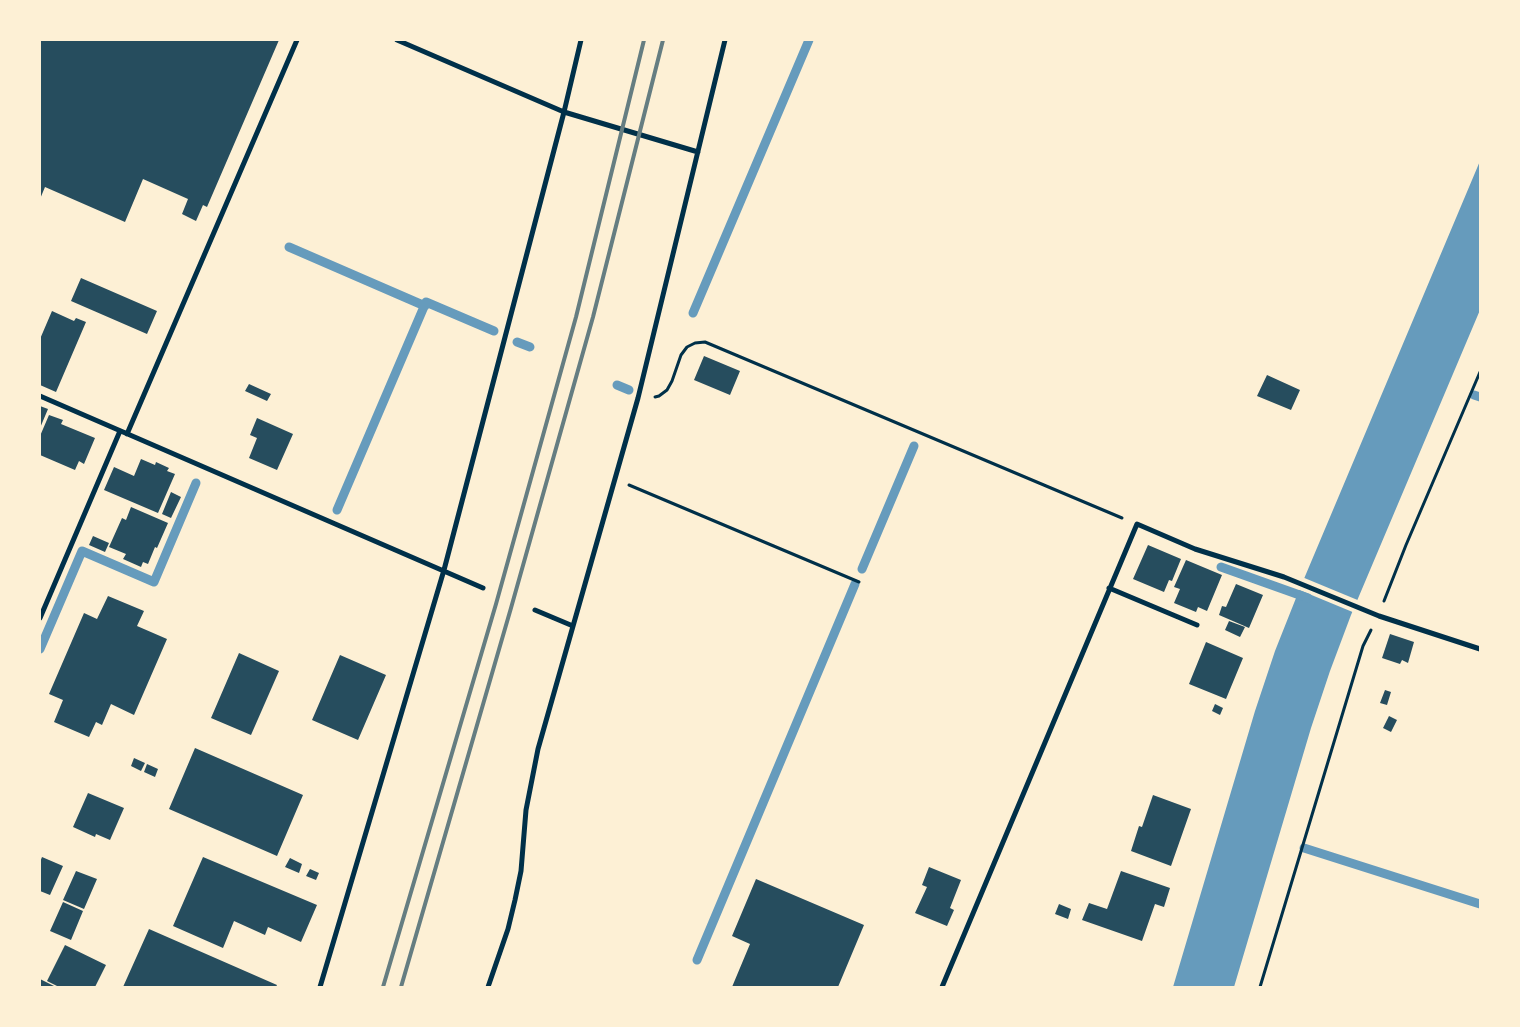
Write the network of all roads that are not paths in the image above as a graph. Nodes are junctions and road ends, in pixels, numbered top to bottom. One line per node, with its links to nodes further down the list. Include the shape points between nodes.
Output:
1 (296, 40): 9 (street)
2 (397, 40): 5 (street)
3 (581, 40): 5 (street)
4 (725, 40): 6 (street)
5 (564, 112): 6 (street); 10 (street)
6 (698, 152): 16 (street, via 638,398)
7 (40, 396): 8 (street)
8 (120, 431): 9 (street); 14 (street)
9 (127, 434): 10 (street)
10 (444, 570): 11 (street); 18 (street)
11 (483, 588)
12 (1109, 588): 15 (street); 17 (street, via 1137,524 1195,549 1284,577 1379,616); 20 (street)
13 (535, 610): 16 (street)
14 (40, 618)
15 (1197, 625)
16 (573, 626): 19 (street, via 532,772 516,900)
17 (1480, 649)
18 (320, 987)
19 (488, 987)
20 (942, 987)

